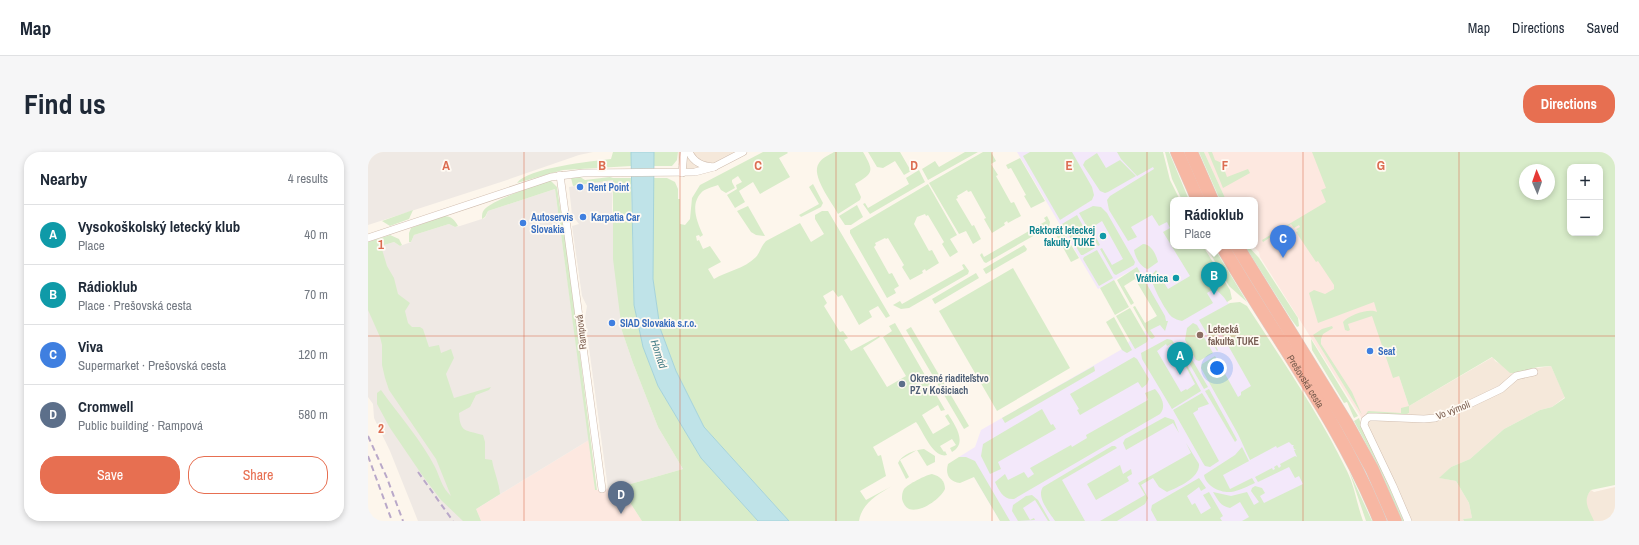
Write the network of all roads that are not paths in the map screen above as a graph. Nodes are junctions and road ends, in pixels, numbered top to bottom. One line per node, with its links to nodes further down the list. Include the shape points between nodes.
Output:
1 (684, 152): 7 (street)
2 (689, 152): 6 (street, via 696,162)
3 (744, 152): 6 (street)
4 (1176, 152): 9 (highway)
5 (1191, 152): 10 (highway)
6 (714, 167): 7 (street)
7 (682, 173): 8 (street, via 613,172)
8 (560, 175): 11 (street); 15 (street, Rampová)
9 (1197, 197)
10 (1211, 197)
11 (368, 238)
12 (1224, 249): 16 (highway, Prešovská cesta, via 1332,423 1358,470)
13 (1239, 249): 17 (highway, Prešovská cesta, via 1347,424 1372,469)
14 (1534, 372): 18 (street, Vo výmoli, via 1516,376 1501,389 1440,416 1424,419 1369,417 1364,422)
15 (602, 489)
16 (1380, 521)
17 (1395, 521)
18 (1408, 521)

